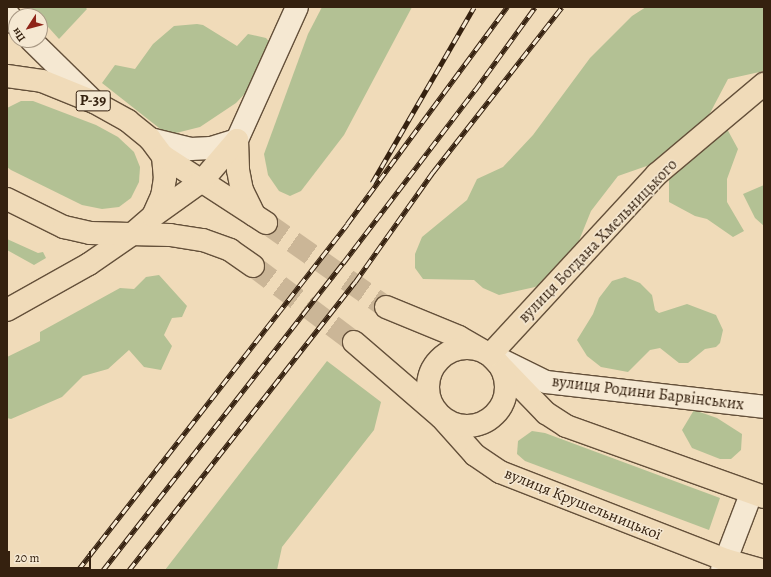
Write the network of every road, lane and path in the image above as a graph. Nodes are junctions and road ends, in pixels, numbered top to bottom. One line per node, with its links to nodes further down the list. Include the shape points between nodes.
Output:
1 (297, 7): 6 (street)
2 (39, 48): 5 (street)
3 (7, 76): 5 (main road, Р-39, via 42,81)
4 (764, 84): 16 (main road, вулиця Богдана Хмельницького, via 657,174)
5 (94, 102): 7 (main road, Р-39, via 128,121)
6 (237, 140): 7 (street, Р-39, via 211,148); 8 (main road); 8 (main road, via 242,190 260,219)
7 (156, 147): 8 (main road); 10 (main road, via 164,178 162,196)
8 (202, 180): 10 (main road)
9 (7, 198): 11 (main road, via 64,227 90,233)
10 (153, 216): 11 (main road)
11 (131, 235): 12 (main road, via 170,235 203,240 230,250); 14 (main road, via 89,264)
12 (252, 266)
13 (386, 307): 16 (main road, via 459,337)
14 (7, 310)
15 (354, 342): 18 (main road, вулиця Крушельницької)
16 (490, 354): 17 (street, вулиця Родини Барвінських, via 546,382); 18 (main road, via 476,348 461,348 447,353 436,363 429,376 428,391 432,405); 18 (main road, via 502,368 507,386 505,401 497,415 484,424 470,427 454,425); 19 (main road, via 546,413 566,426)
17 (764, 407)
18 (441, 417): 20 (main road, вулиця Крушельницької, via 475,455 505,475)
19 (757, 495): 20 (street)
20 (724, 565): 21 (main road, вулиця Крушельницької)
21 (760, 570)

